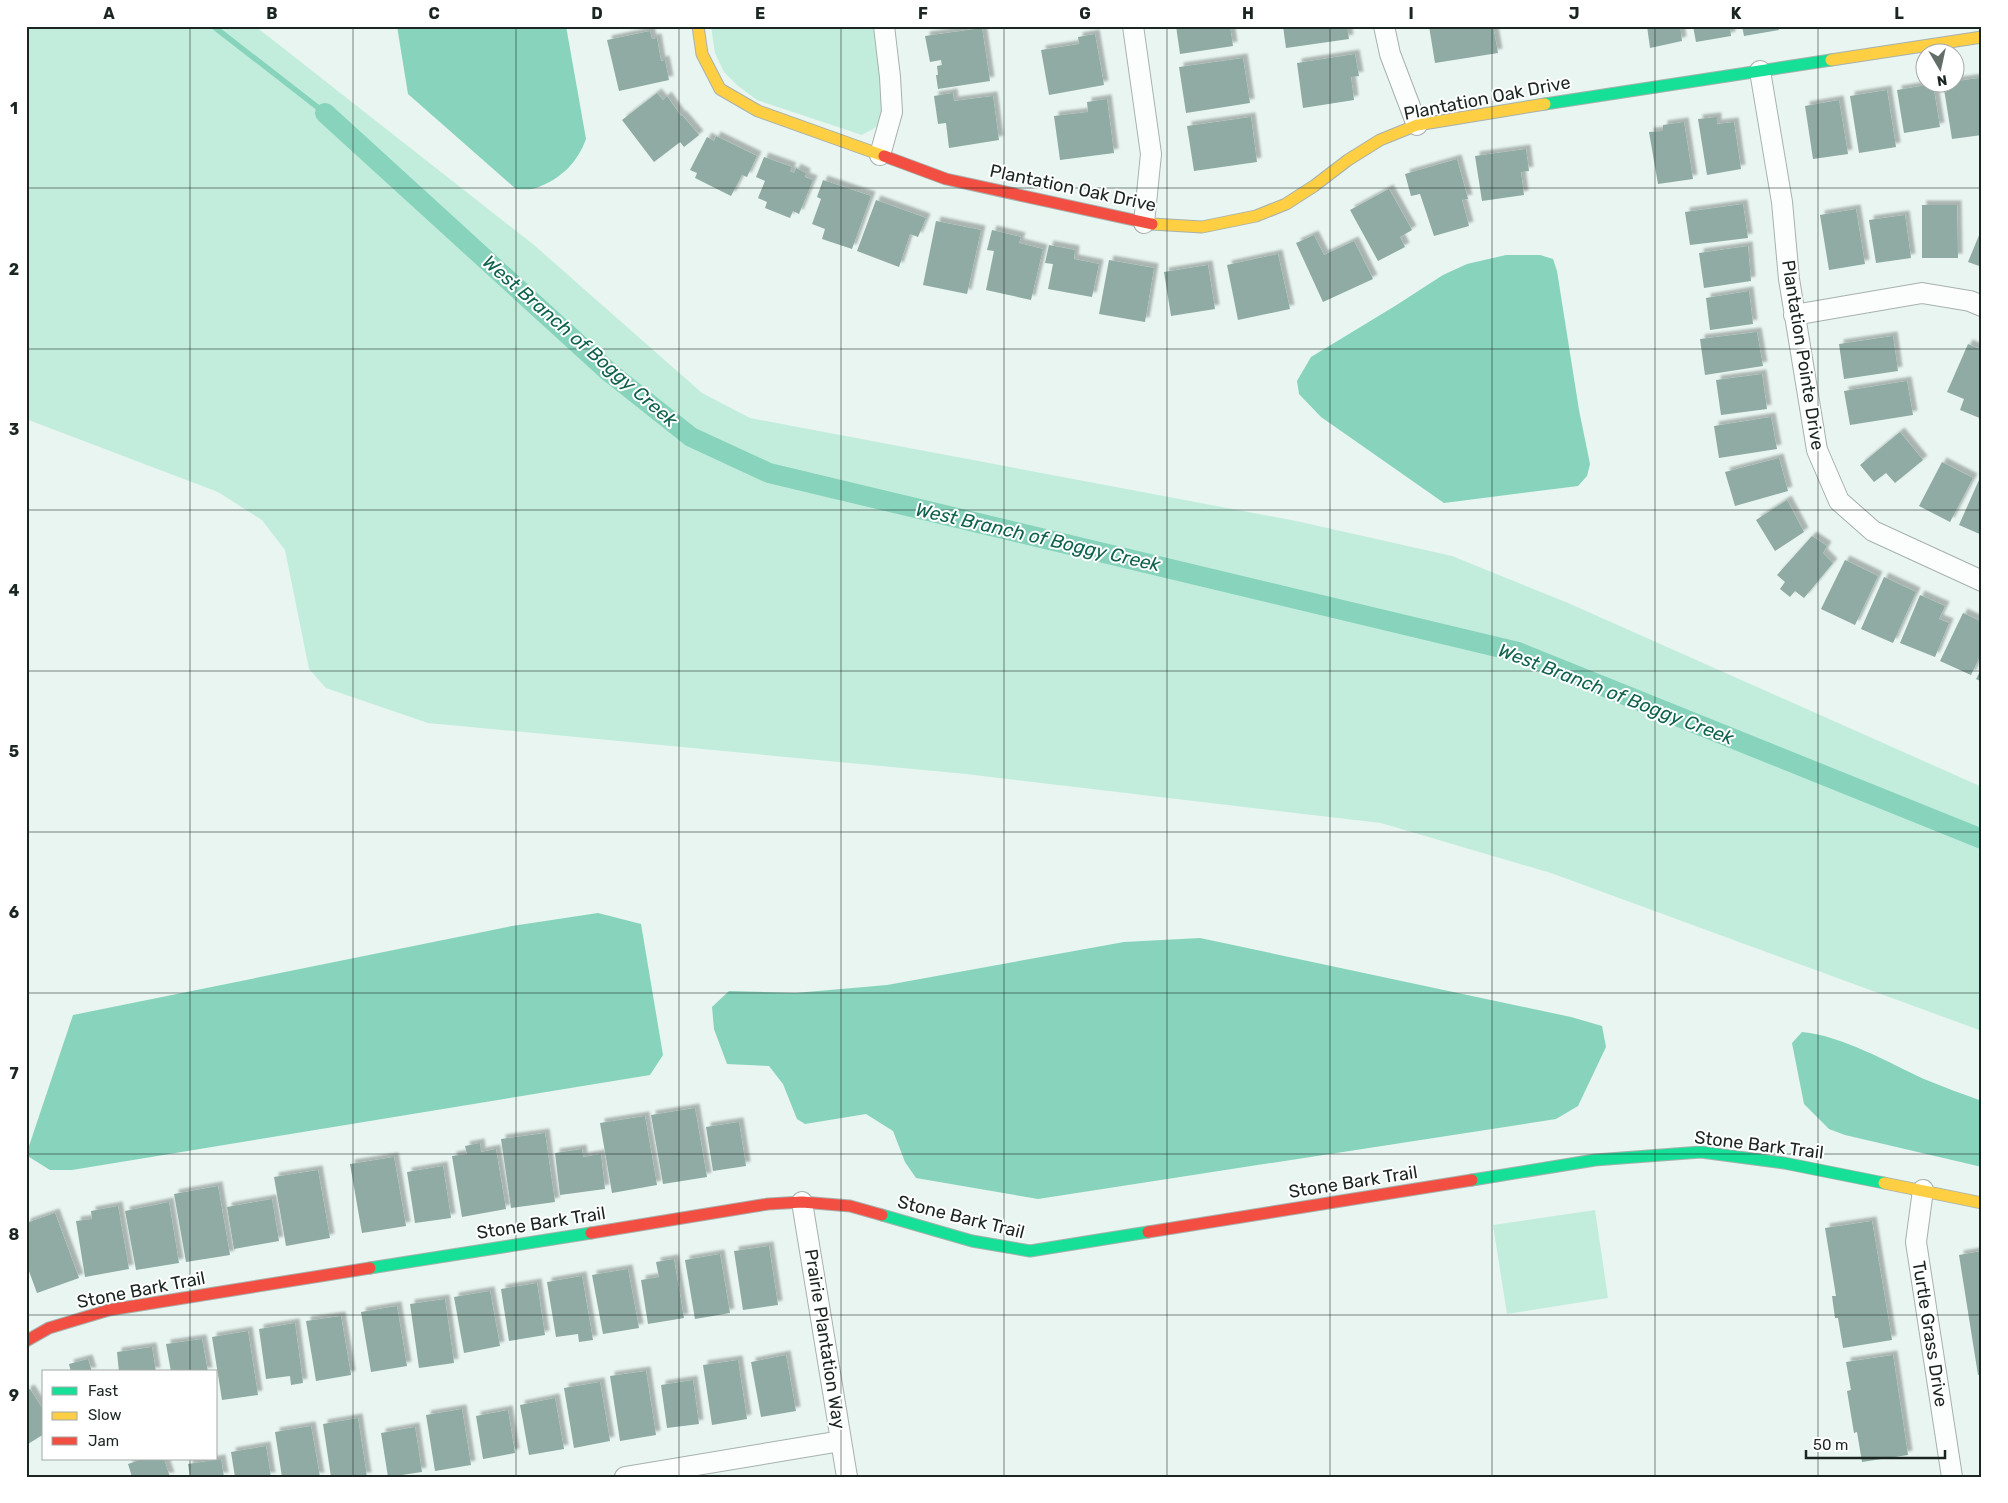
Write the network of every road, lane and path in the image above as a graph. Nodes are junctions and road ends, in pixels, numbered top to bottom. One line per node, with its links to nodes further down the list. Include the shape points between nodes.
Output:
1 (698, 26): 8 (street, Plantation Oak Drive, via 702,54 720,89 758,111)
2 (884, 26): 8 (street, via 892,112)
3 (1133, 26): 9 (street, via 1151,154)
4 (1384, 26): 7 (street, via 1390,54)
5 (1982, 37): 6 (street, Plantation Oak Drive)
6 (1760, 71): 7 (street, Plantation Oak Drive); 11 (street, Plantation Pointe Drive, via 1782,202)
7 (1417, 125): 9 (street, Plantation Oak Drive, via 1380,140 1293,199 1256,216 1202,227)
8 (880, 155): 9 (street, Plantation Oak Drive, via 946,179)
9 (1144, 223)
10 (1982, 306): 11 (street, via 1922,293)
11 (1794, 315): 12 (street, Plantation Pointe Drive, via 1817,450 1839,501 1873,531)
12 (1982, 581)
13 (1923, 1190): 14 (street, Stone Bark Trail, via 1784,1163 1702,1152 1595,1160 1030,1251 972,1241 850,1206); 15 (street, Stone Bark Trail); 20 (street, Turtle Grass Drive, via 1916,1242)
14 (802, 1202): 16 (street, Stone Bark Trail, via 758,1206 109,1310 49,1328); 17 (street, Prairie Plantation Way)
15 (1982, 1203)
16 (26, 1341)
17 (841, 1441): 18 (street); 19 (street, Prairie Plantation Way)
18 (625, 1477)
19 (847, 1477)
20 (1952, 1477)

